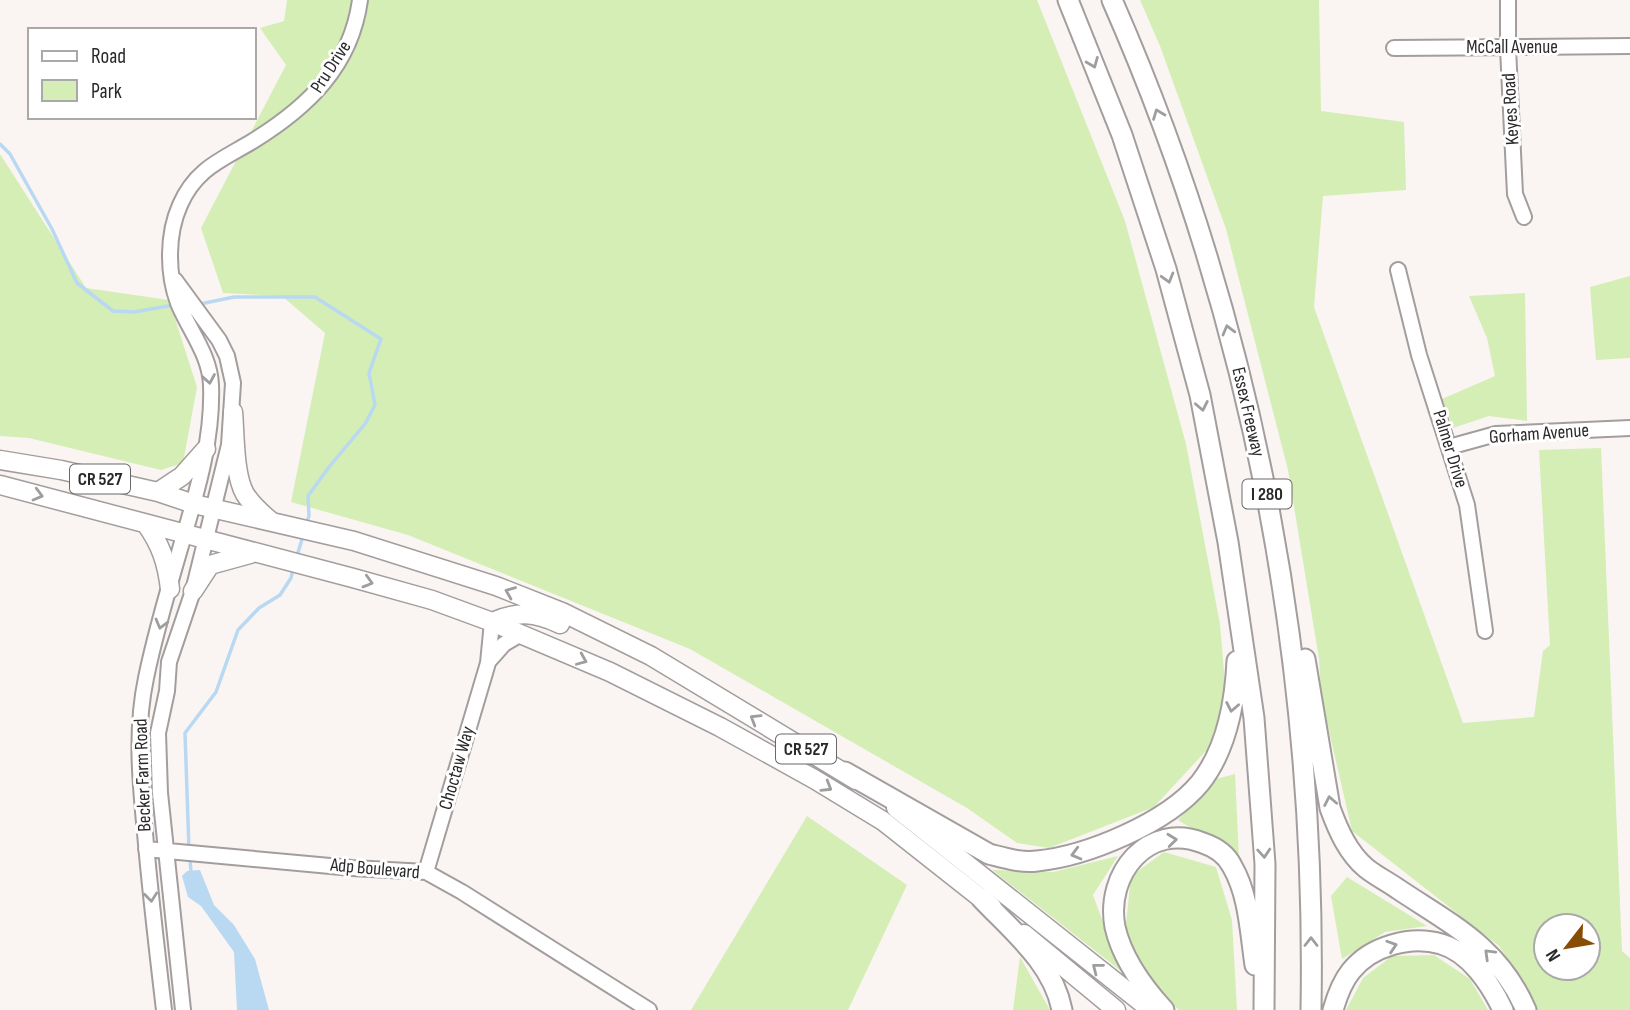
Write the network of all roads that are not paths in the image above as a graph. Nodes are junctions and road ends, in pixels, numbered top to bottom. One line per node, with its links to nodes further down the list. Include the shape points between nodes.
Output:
1 (360, 0): 10 (street, Pru Drive, via 346,48 315,95 213,163 190,186 173,226 170,256 173,278)
2 (1068, 0): 25 (highway, I 280, one-way to 25, via 1122,135 1166,270 1200,395)
3 (1112, 0): 18 (highway, Essex Freeway / I 280, one-way to 3, via 1209,260 1176,160)
4 (1508, 0): 7 (street, Keyes Road)
5 (1630, 46): 7 (street, McCall Avenue)
6 (1394, 48): 7 (street, McCall Avenue)
7 (1508, 48): 8 (street, Keyes Road, via 1515,194)
8 (1524, 217)
9 (1398, 270): 13 (street, Palmer Drive, via 1419,355)
10 (188, 306): 11 (street, Pru Drive, via 219,340 227,356); 14 (street, Pru Drive, one-way to 14, via 211,381)
11 (233, 412): 20 (street, Pru Drive); 21 (main road, via 244,492)
12 (1630, 428): 13 (street, Gorham Avenue, via 1496,434)
13 (1450, 447): 30 (street, Palmer Drive, via 1467,505)
14 (206, 449): 17 (main road, via 181,477); 19 (street, Pru Drive)
15 (0, 460): 17 (main road, CR 527)
16 (0, 485): 22 (main road, CR 527, one-way to 22)
17 (158, 492): 19 (main road, CR 527)
18 (1268, 495): 47 (highway, Essex Freeway / I 280, one-way to 18, via 1305,769 1289,622); 50 (highway, one-way to 18, via 1491,955 1365,868 1338,830 1330,808 1295,602)
19 (194, 504): 20 (main road, CR 527); 23 (street, Becker Farm Road)
20 (213, 509): 21 (main road, CR 527); 24 (street, Becker Farm Road)
21 (272, 522): 33 (main road, CR 527, one-way to 21, via 562,612 496,586 354,541)
22 (146, 524): 23 (main road, CR 527); 27 (main road, via 167,563)
23 (184, 534): 24 (main road, CR 527); 27 (street, Becker Farm Road)
24 (204, 539): 26 (main road, CR 527); 28 (street, Becker Farm Road)
25 (1228, 542): 34 (highway, one-way to 34, via 1238,645 1233,710 1224,738 1199,784 1161,815 1091,850 1035,861 1015,860 989,854); 46 (highway, I 280, one-way to 46, via 1256,744 1265,864)
26 (256, 553): 28 (main road, via 214,562); 29 (main road, CR 527, one-way to 29, via 432,600)
27 (170, 589): 35 (street, Becker Farm Road, one-way to 35, via 139,722)
28 (193, 591): 36 (street, Becker Farm Road, via 169,662 158,733 160,793)
29 (492, 622): 31 (main road, CR 527); 32 (street, Choctaw Way); 33 (main road, via 511,614 552,620)
30 (1485, 631)
31 (521, 634): 32 (street, Choctaw Way, via 503,644); 38 (main road, CR 527, one-way to 38, via 622,678 814,779 883,821)
32 (488, 663): 37 (street, Choctaw Way)
33 (701, 686): 34 (main road, CR 527, one-way to 33)
34 (845, 772): 44 (main road, CR 527, one-way to 34)
35 (146, 849): 36 (street, Adp Boulevard); 39 (street, Becker Farm Road, one-way to 39)
36 (182, 853): 37 (street, Adp Boulevard); 40 (street, Becker Farm Road)
37 (426, 873): 41 (street, Adp Boulevard)
38 (981, 898): 42 (highway, via 1043,965); 43 (main road, CR 527)
39 (164, 1010)
40 (183, 1010)
41 (649, 1010)
42 (1062, 1010)
43 (1116, 1010)
44 (1151, 1010)
45 (1164, 1010): 46 (highway, one-way to 46, via 1123,950 1115,926 1114,901 1118,882 1134,857 1159,841 1178,838 1218,849 1231,864 1247,912)
46 (1263, 1010)
47 (1311, 1010)
48 (1333, 1010): 49 (highway, one-way to 49, via 1352,969 1377,951 1412,941 1442,944 1455,951 1483,975)
49 (1503, 1010)
50 (1526, 1010)

